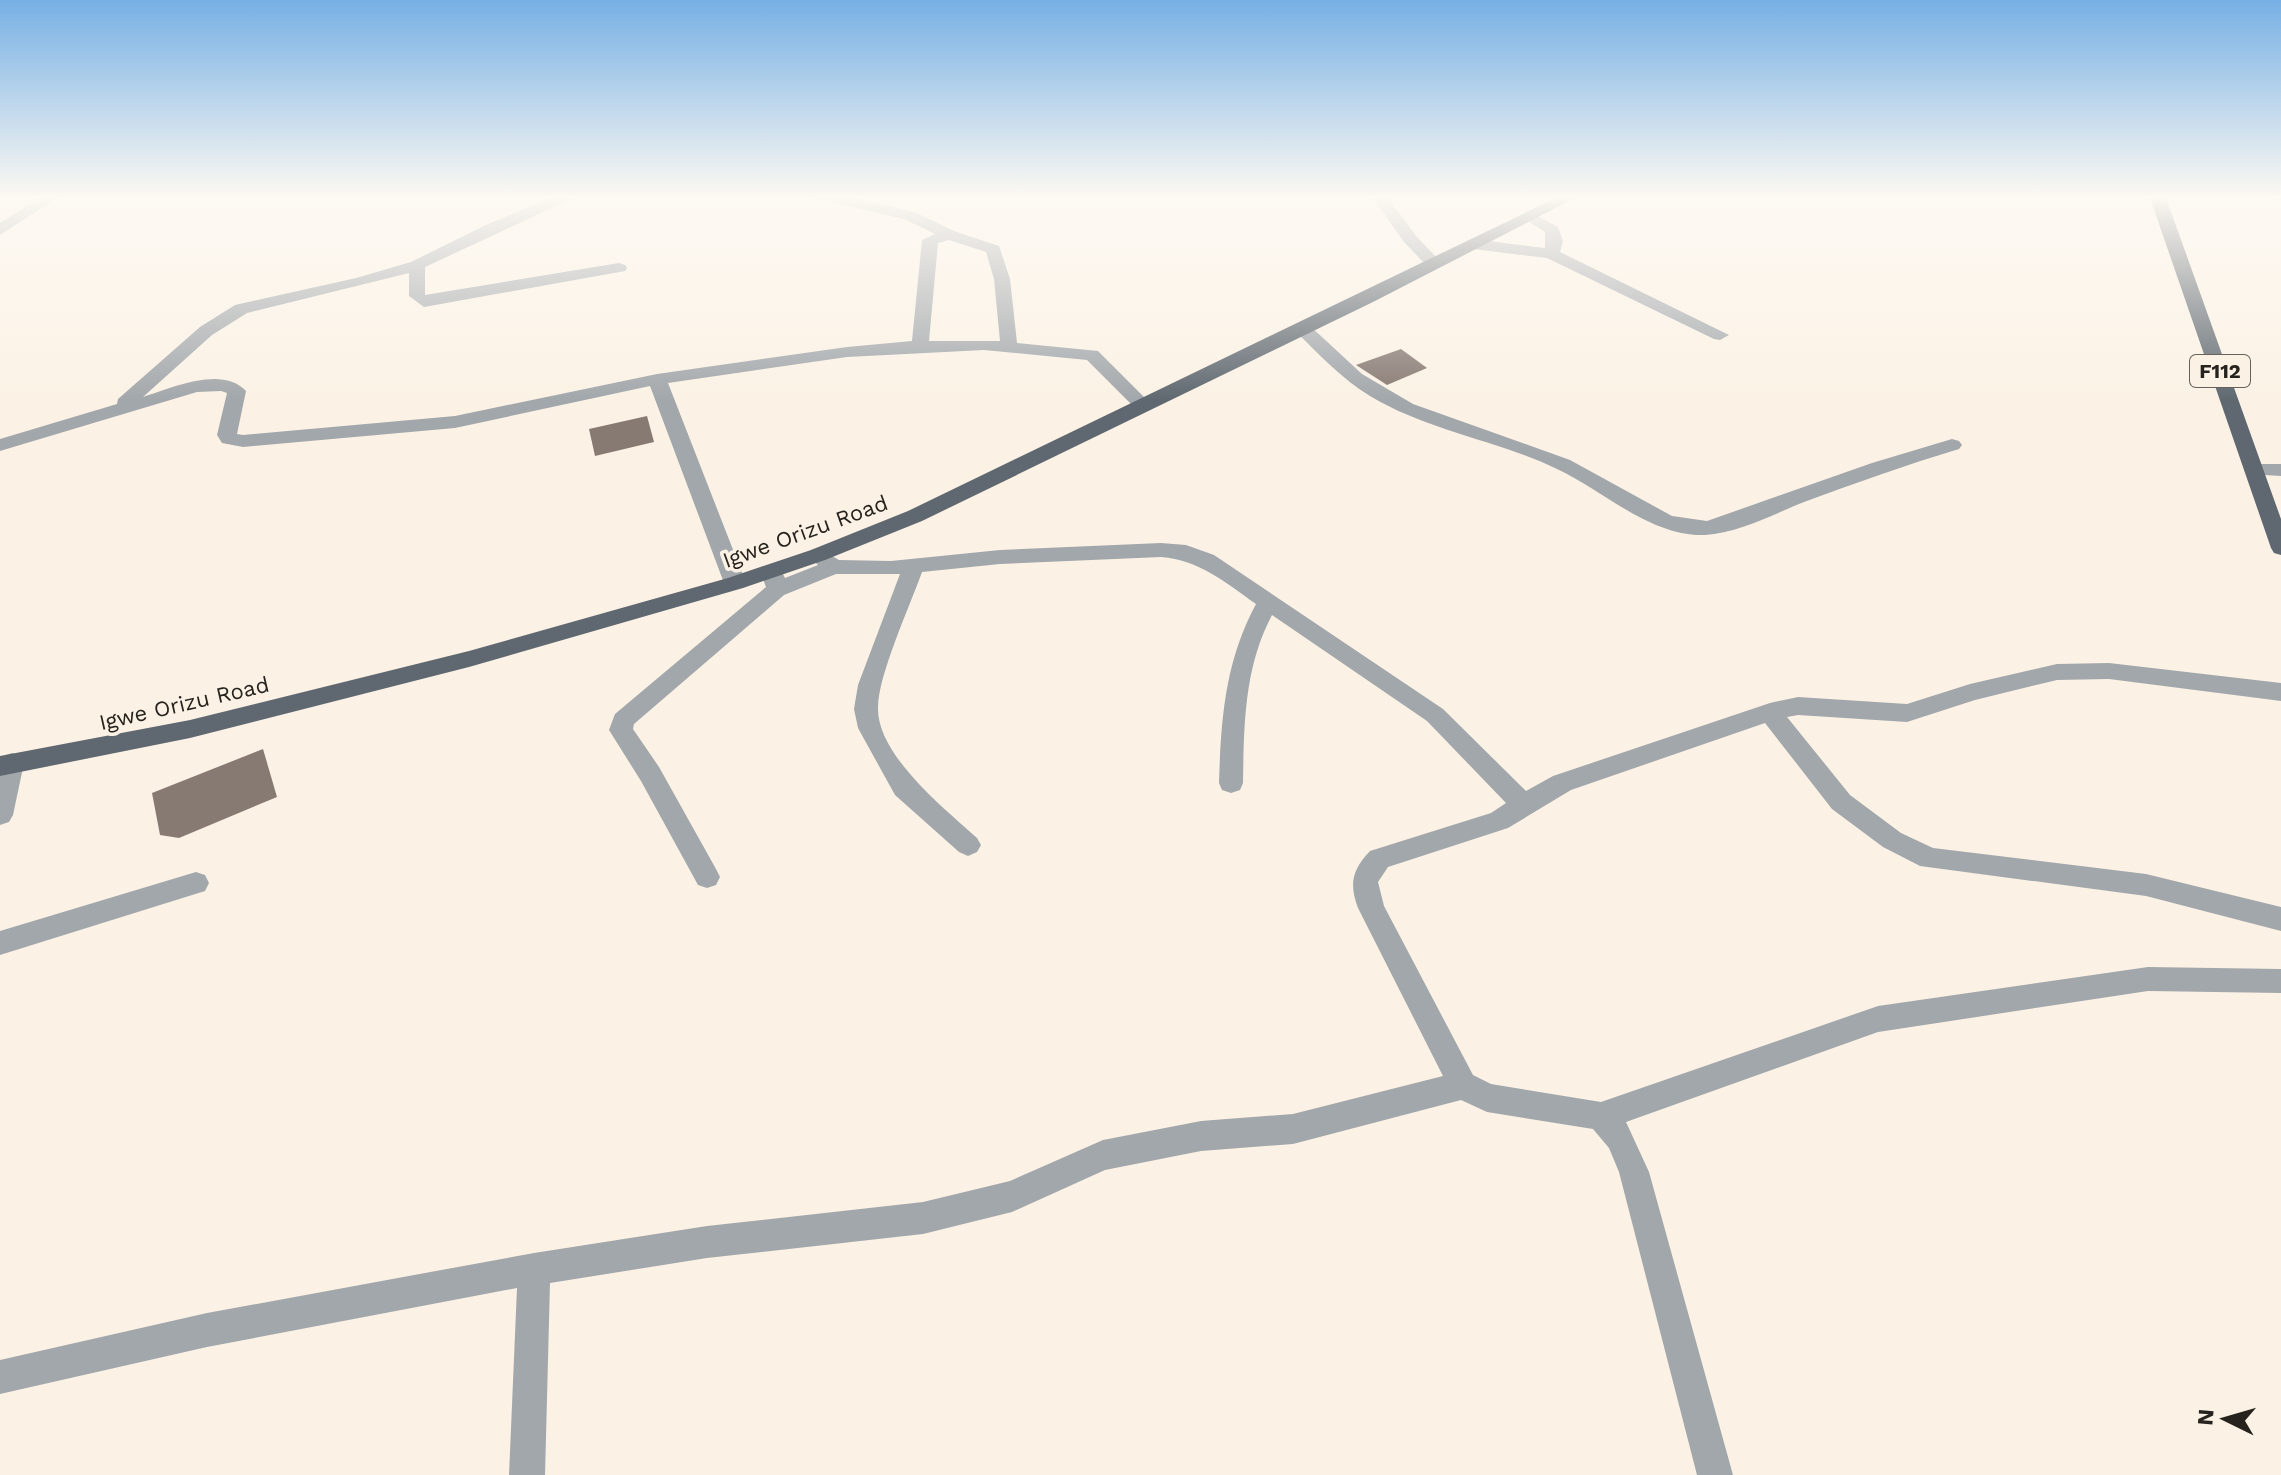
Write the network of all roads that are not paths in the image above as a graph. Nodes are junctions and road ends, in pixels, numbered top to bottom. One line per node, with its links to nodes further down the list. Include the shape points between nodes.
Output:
1 (927, 264): 10 (street)
2 (997, 264): 11 (street)
3 (1434, 264): 8 (main road, Igwe Orizu Road)
4 (1572, 264): 9 (street)
5 (2181, 264): 17 (main road, F112)
6 (417, 265): 7 (street, via 417,296 424,302); 14 (street, via 241,309 206,331)
7 (619, 268)
8 (1303, 329): 13 (main road, Igwe Orizu Road); 16 (street, via 1356,378 1406,408 1563,464 1665,521 1684,526 1707,528 1740,519)
9 (1720, 335)
10 (920, 346): 11 (street); 12 (street)
11 (1009, 346): 13 (street, via 1092,355)
12 (657, 379): 14 (street, via 455,422 243,441 227,435 237,391 223,385); 23 (street)
13 (1143, 405): 20 (main road, Igwe Orizu Road)
14 (120, 407): 15 (street)
15 (0, 445)
16 (1952, 445)
17 (2254, 470): 18 (street); 19 (main road, F112)
18 (2281, 470)
19 (2281, 548)
20 (826, 561): 21 (street); 22 (street)
21 (914, 565): 24 (street, via 1064,553 1186,552 1207,560); 31 (street, via 866,709 870,728 904,788)
22 (774, 580): 23 (main road, Igwe Orizu Road); 32 (street, via 623,720 621,730)
23 (735, 583): 27 (main road, Igwe Orizu Road, via 469,659 221,721)
24 (1267, 603): 28 (street, via 1251,631 1233,694); 29 (street, via 1435,715)
25 (2281, 692): 26 (street, via 2109,671 2057,672 1907,713 1798,706)
26 (1770, 712): 29 (street, via 1562,783); 34 (street, via 1841,802 1892,840 1929,858 2146,885)
27 (6, 765): 30 (street)
28 (1231, 783)
29 (1523, 804): 37 (street, via 1499,821 1379,859 1365,874 1371,908)
30 (0, 815)
31 (968, 845)
32 (707, 877)
33 (196, 883): 35 (street)
34 (2281, 919)
35 (0, 943)
36 (2281, 981): 38 (street, via 2148,979 1878,1019)
37 (1463, 1085): 38 (street, via 1487,1098); 39 (street, via 1293,1129 1201,1136 1103,1155 1012,1196 923,1218 707,1242)
38 (1601, 1116): 42 (street, via 1620,1138 1634,1172)
39 (534, 1269): 40 (street, via 207,1330); 41 (street)
40 (0, 1377)
41 (527, 1475)
42 (1715, 1475)

